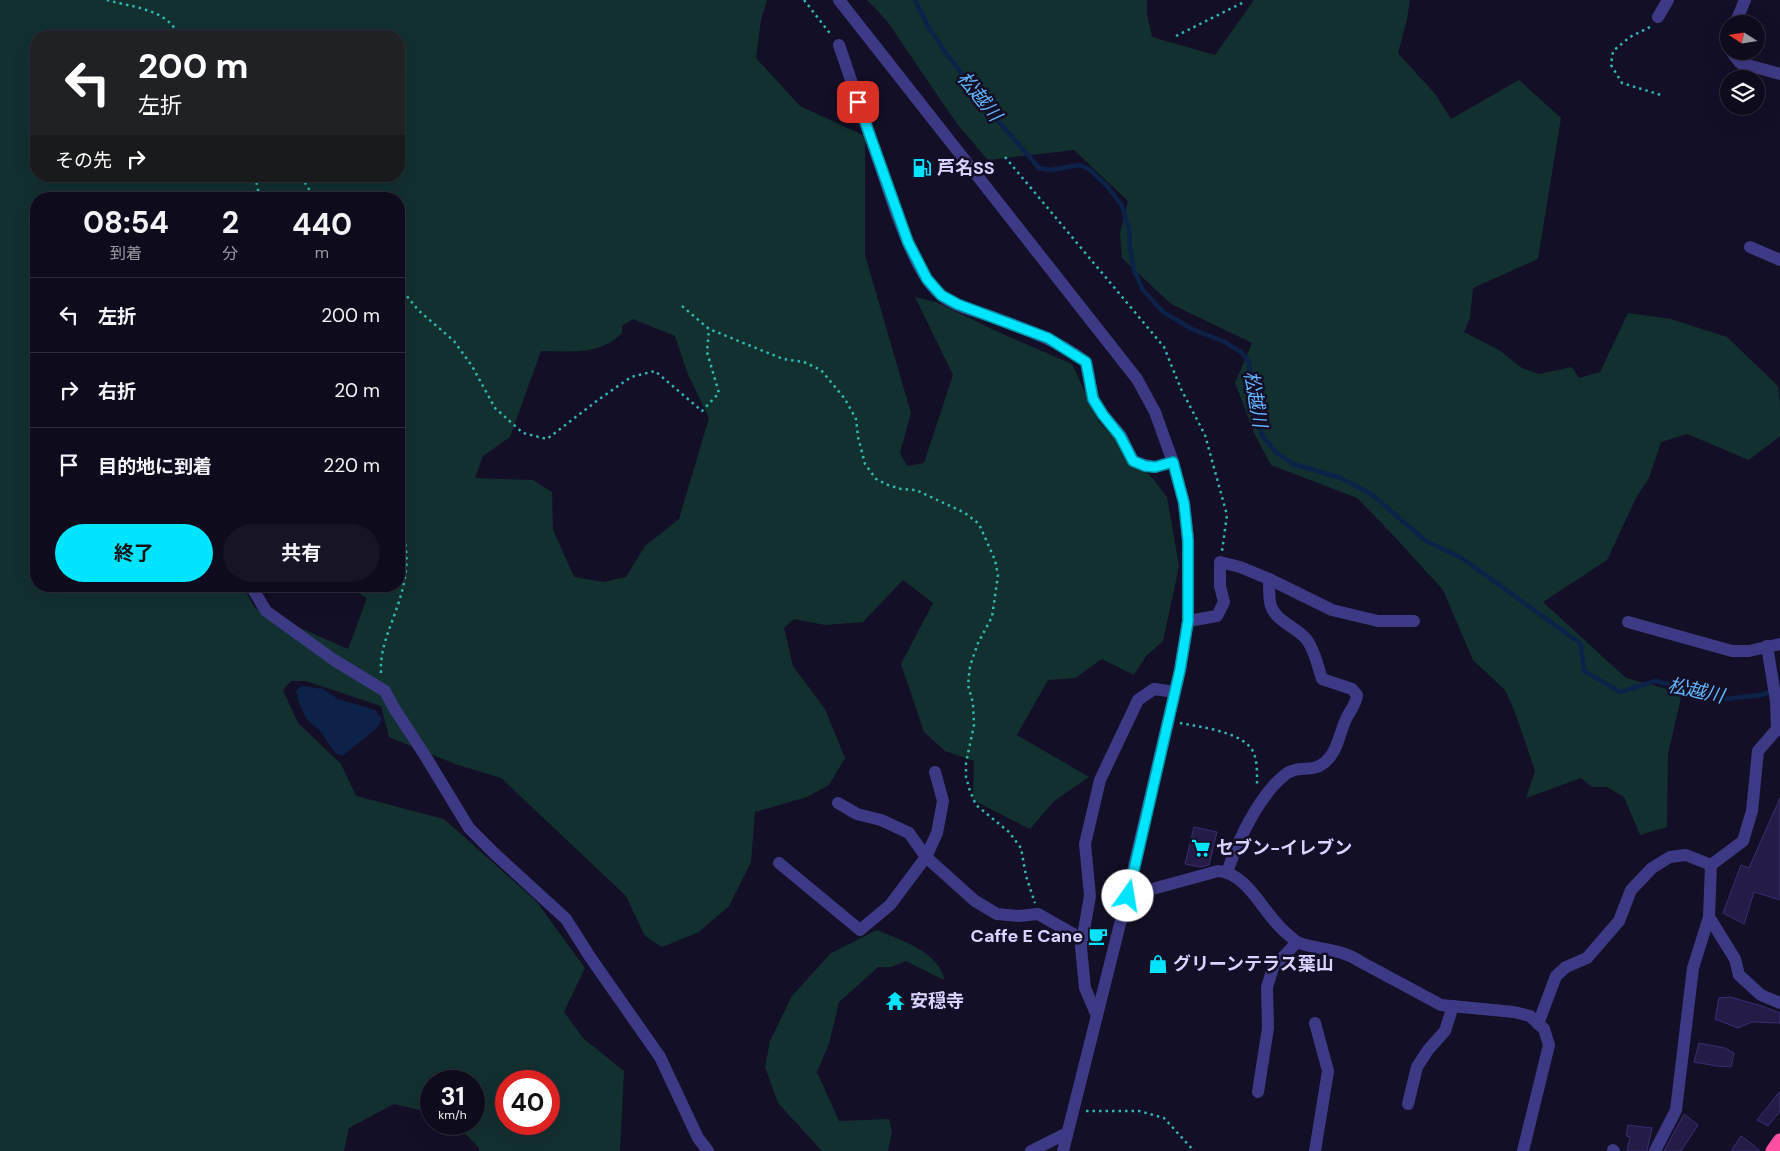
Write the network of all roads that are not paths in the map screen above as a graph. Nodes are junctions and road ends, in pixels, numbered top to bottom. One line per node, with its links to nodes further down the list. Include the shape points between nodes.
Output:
1 (839, 0): 11 (street, via 1136,379 1155,412)
2 (1668, 0): 5 (street)
3 (1745, 0): 4 (street)
4 (1739, 15)
5 (1658, 17)
6 (839, 45): 11 (street, via 897,215 927,279 941,295 957,304 1048,338 1086,362 1093,399 1120,436 1133,461 1155,467)
7 (1738, 60): 8 (street)
8 (1780, 74)
9 (1750, 247): 10 (street)
10 (1780, 260)
11 (1173, 462): 14 (street, via 1184,503 1188,540)
12 (1269, 579): 14 (street, via 1220,562 1224,602 1217,616); 15 (street, via 1332,610 1378,621); 26 (street, via 1270,604 1274,614 1307,640 1322,680 1352,689 1357,695 1356,702 1333,752 1323,765 1310,770 1291,770 1275,784 1238,842)
13 (255, 592): 40 (street, via 266,611 334,660 385,691 470,828 566,919 660,1056 698,1138)
14 (1188, 621): 19 (street)
15 (1414, 621)
16 (1628, 622): 18 (street, via 1732,651)
17 (1780, 644): 18 (street)
18 (1767, 646): 20 (street)
19 (1175, 692): 27 (street); 29 (street, via 1154,689 1138,700 1100,780 1085,844 1090,896)
20 (1778, 730): 25 (street, via 1758,751 1752,811 1744,841)
21 (935, 772): 23 (street, via 943,801 937,833)
22 (838, 803): 23 (street, via 857,814 881,820 909,833)
23 (926, 857): 24 (street, via 890,905 860,930); 29 (street, via 976,902 997,914 1038,914)
24 (779, 863)
25 (1711, 865): 28 (street); 35 (street, via 1686,855 1670,857 1652,868 1631,890 1619,921 1598,946 1587,958 1566,967 1556,976)
26 (1227, 872): 27 (street, via 1218,871); 30 (street, via 1249,888 1282,929)
27 (1128, 896): 33 (street)
28 (1709, 917): 31 (street, via 1735,959 1739,974 1762,995); 45 (street, via 1693,968 1676,1110)
29 (1082, 939): 33 (street, via 1085,988)
30 (1297, 942): 32 (street, via 1350,954 1442,1005); 36 (street, via 1273,968 1267,988 1268,1028)
31 (1780, 1003)
32 (1453, 1006): 35 (street, via 1514,1012 1530,1016); 37 (street, via 1445,1031 1417,1067)
33 (1097, 1016): 38 (street)
34 (1315, 1023): 43 (street, via 1328,1071)
35 (1538, 1024): 44 (street, via 1544,1029 1549,1045)
36 (1258, 1092)
37 (1408, 1104)
38 (1067, 1132): 41 (street); 42 (street)
39 (1780, 1141): 46 (highway)
40 (708, 1151)
41 (1031, 1151)
42 (1063, 1151)
43 (1315, 1151)
44 (1523, 1151)
45 (1655, 1151)
46 (1773, 1151)

